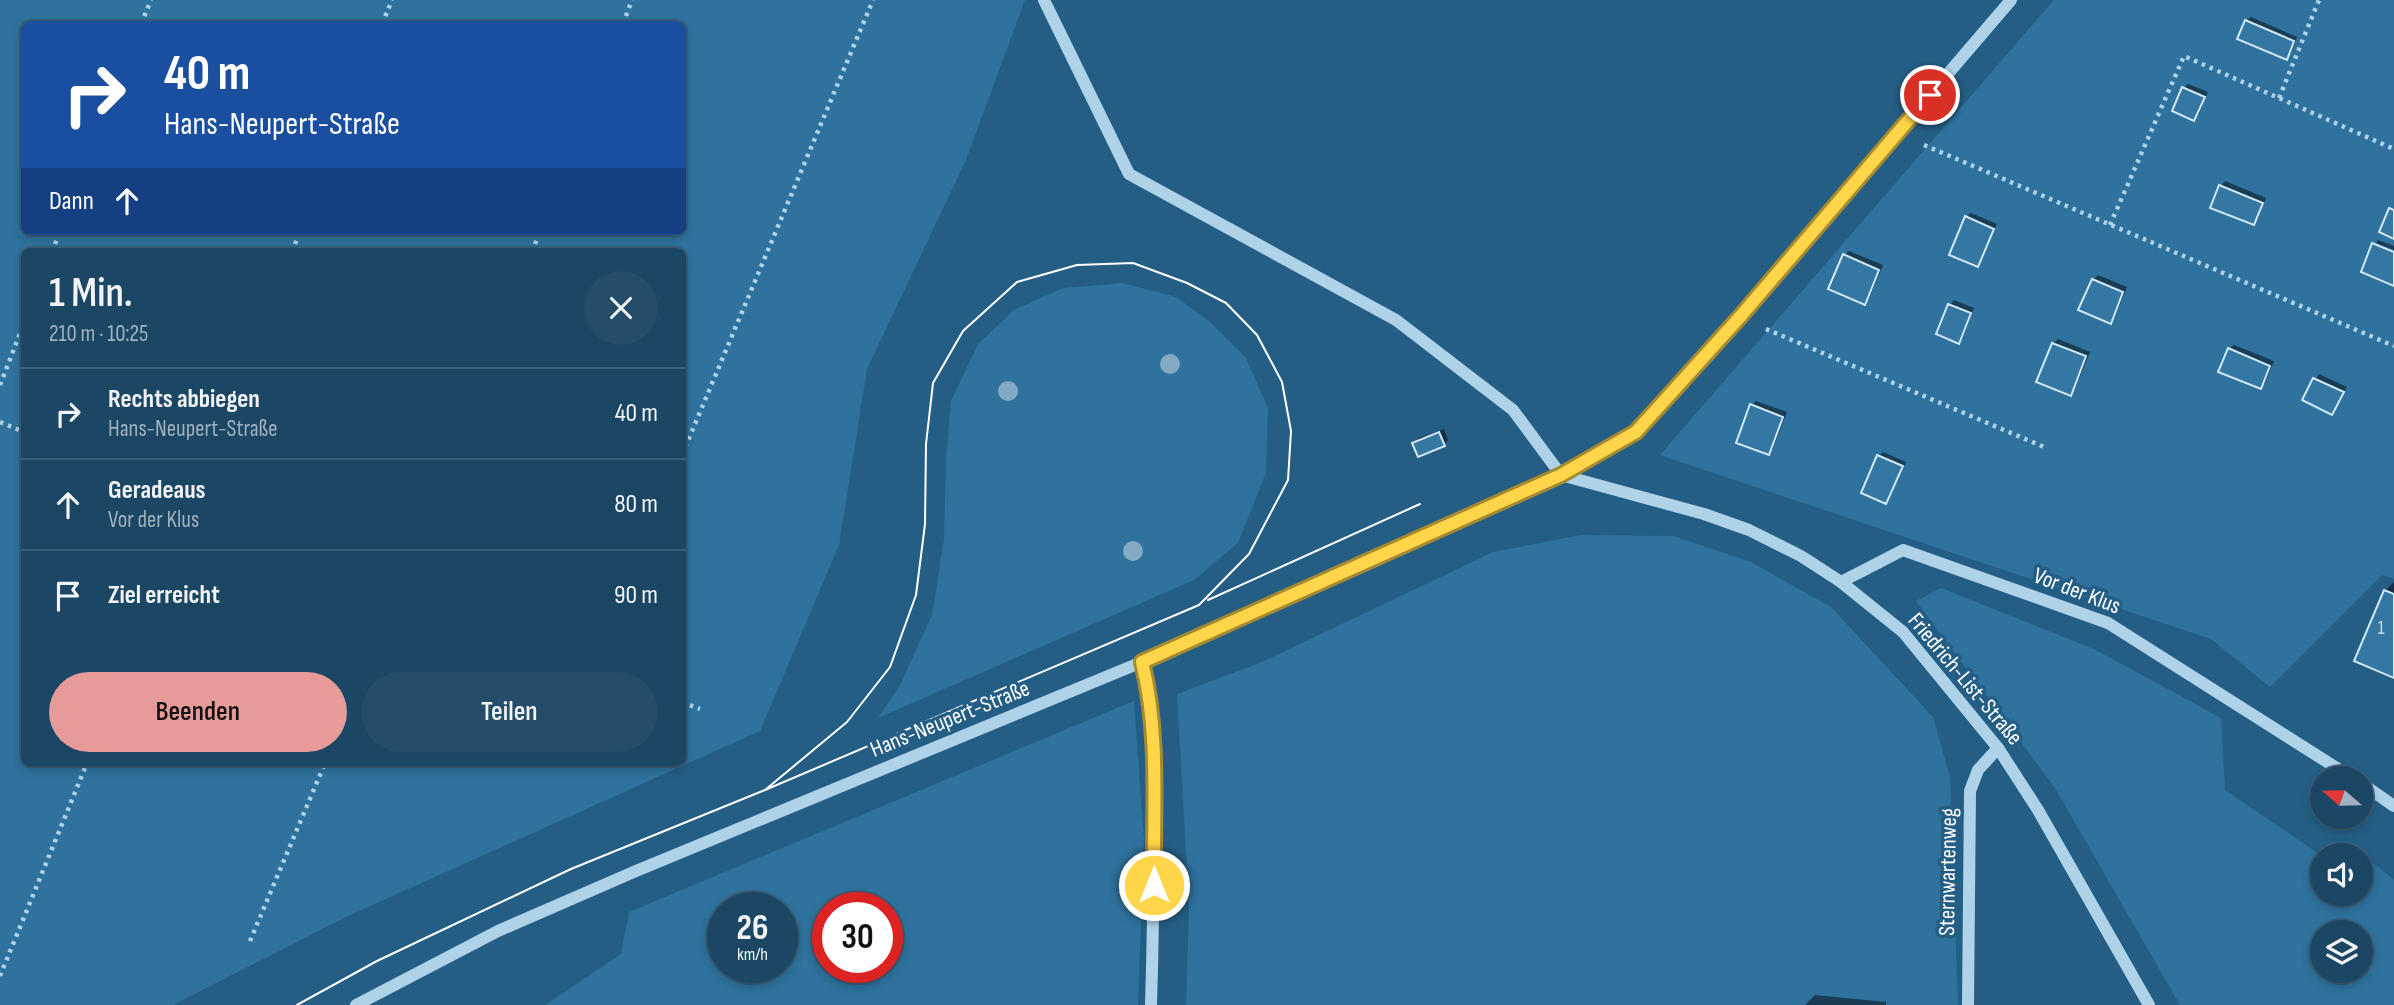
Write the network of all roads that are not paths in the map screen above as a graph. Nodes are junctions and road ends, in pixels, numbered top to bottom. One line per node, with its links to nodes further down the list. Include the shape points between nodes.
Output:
1 (1044, 0): 3 (street, via 1129,174 1396,320 1513,410)
2 (2011, 0): 3 (street, via 1636,432)
3 (1561, 475): 4 (street, Friedrich-List-Straße, via 1749,530); 5 (street, Hans-Neupert-Straße)
4 (1841, 582): 6 (street, Friedrich-List-Straße, via 1903,632); 7 (street, Vor der Klus, via 1903,550 2108,622)
5 (1142, 662): 10 (street, Hans-Neupert-Straße, via 498,931); 11 (street, via 1153,723)
6 (1998, 748): 12 (street, Sternwartenweg, via 1978,770 1970,791); 13 (street, Friedrich-List-Straße)
7 (2334, 766)
8 (2373, 791): 9 (street)
9 (2394, 806)
10 (355, 1005)
11 (1151, 1005)
12 (1968, 1005)
13 (2149, 1005)

